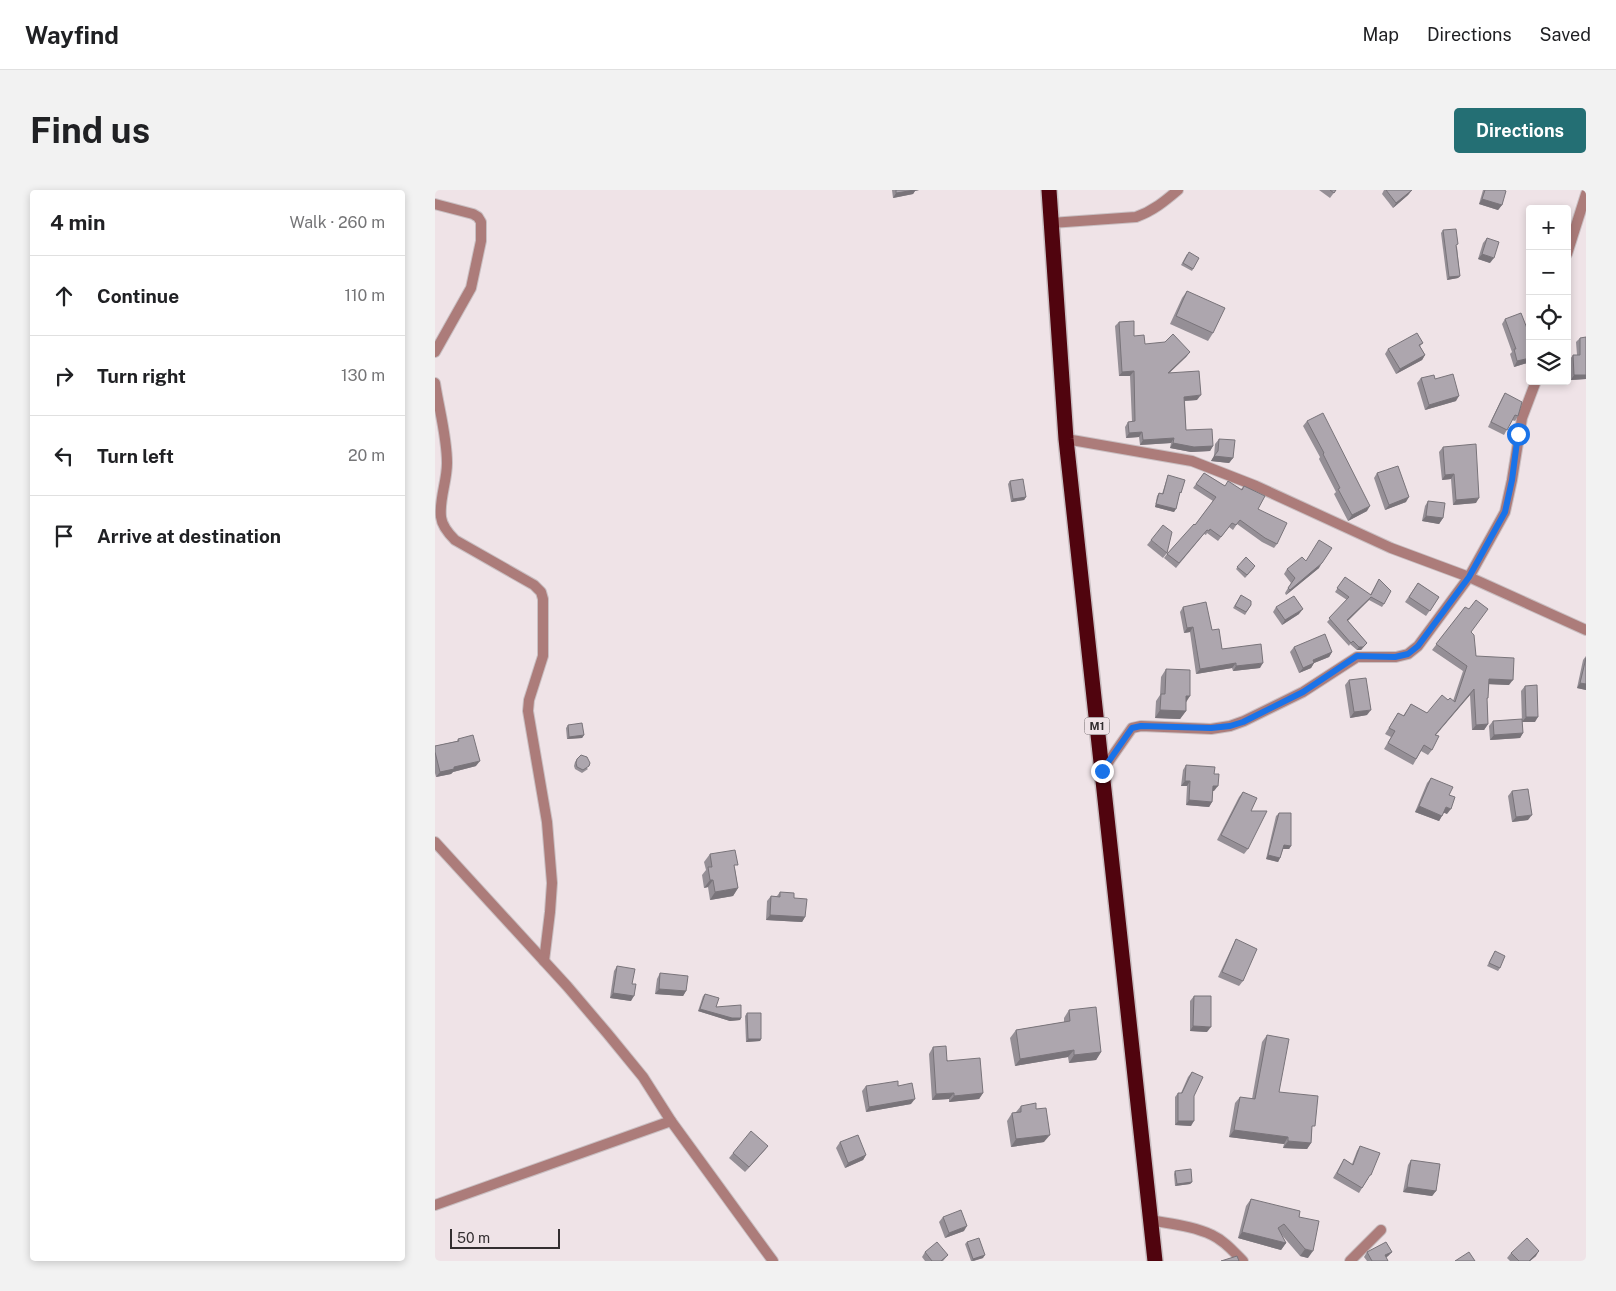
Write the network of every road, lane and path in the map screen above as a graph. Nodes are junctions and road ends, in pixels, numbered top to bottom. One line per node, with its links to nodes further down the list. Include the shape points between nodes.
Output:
1 (1049, 190): 5 (highway, M1)
2 (1179, 190): 5 (street, via 1158,207 1136,217)
3 (1586, 194): 6 (street)
4 (435, 204): 7 (street, via 478,217 481,241 471,288)
5 (1051, 223): 10 (highway, M1)
6 (1568, 250)
7 (435, 352)
8 (435, 383): 15 (street, via 447,451 447,473 441,503 441,518 446,530 455,540 534,585 543,599 543,656 528,711 547,822 552,883)
9 (1534, 385): 11 (street, via 1518,434 1505,512)
10 (1066, 439): 11 (street, via 1192,461 1256,486 1391,548); 13 (highway, M1)
11 (1469, 577): 12 (street); 13 (street, via 1418,646 1408,654 1357,656 1303,692 1230,726 1132,728)
12 (1586, 630)
13 (1102, 771): 18 (highway, M1)
14 (435, 842): 15 (street)
15 (544, 961): 16 (street, via 643,1077)
16 (671, 1121): 17 (street); 20 (street)
17 (435, 1205)
18 (1150, 1220): 21 (highway, M1); 22 (street, via 1185,1226 1213,1236)
19 (1381, 1230): 23 (street)
20 (773, 1261)
21 (1155, 1261)
22 (1243, 1261)
23 (1349, 1261)

